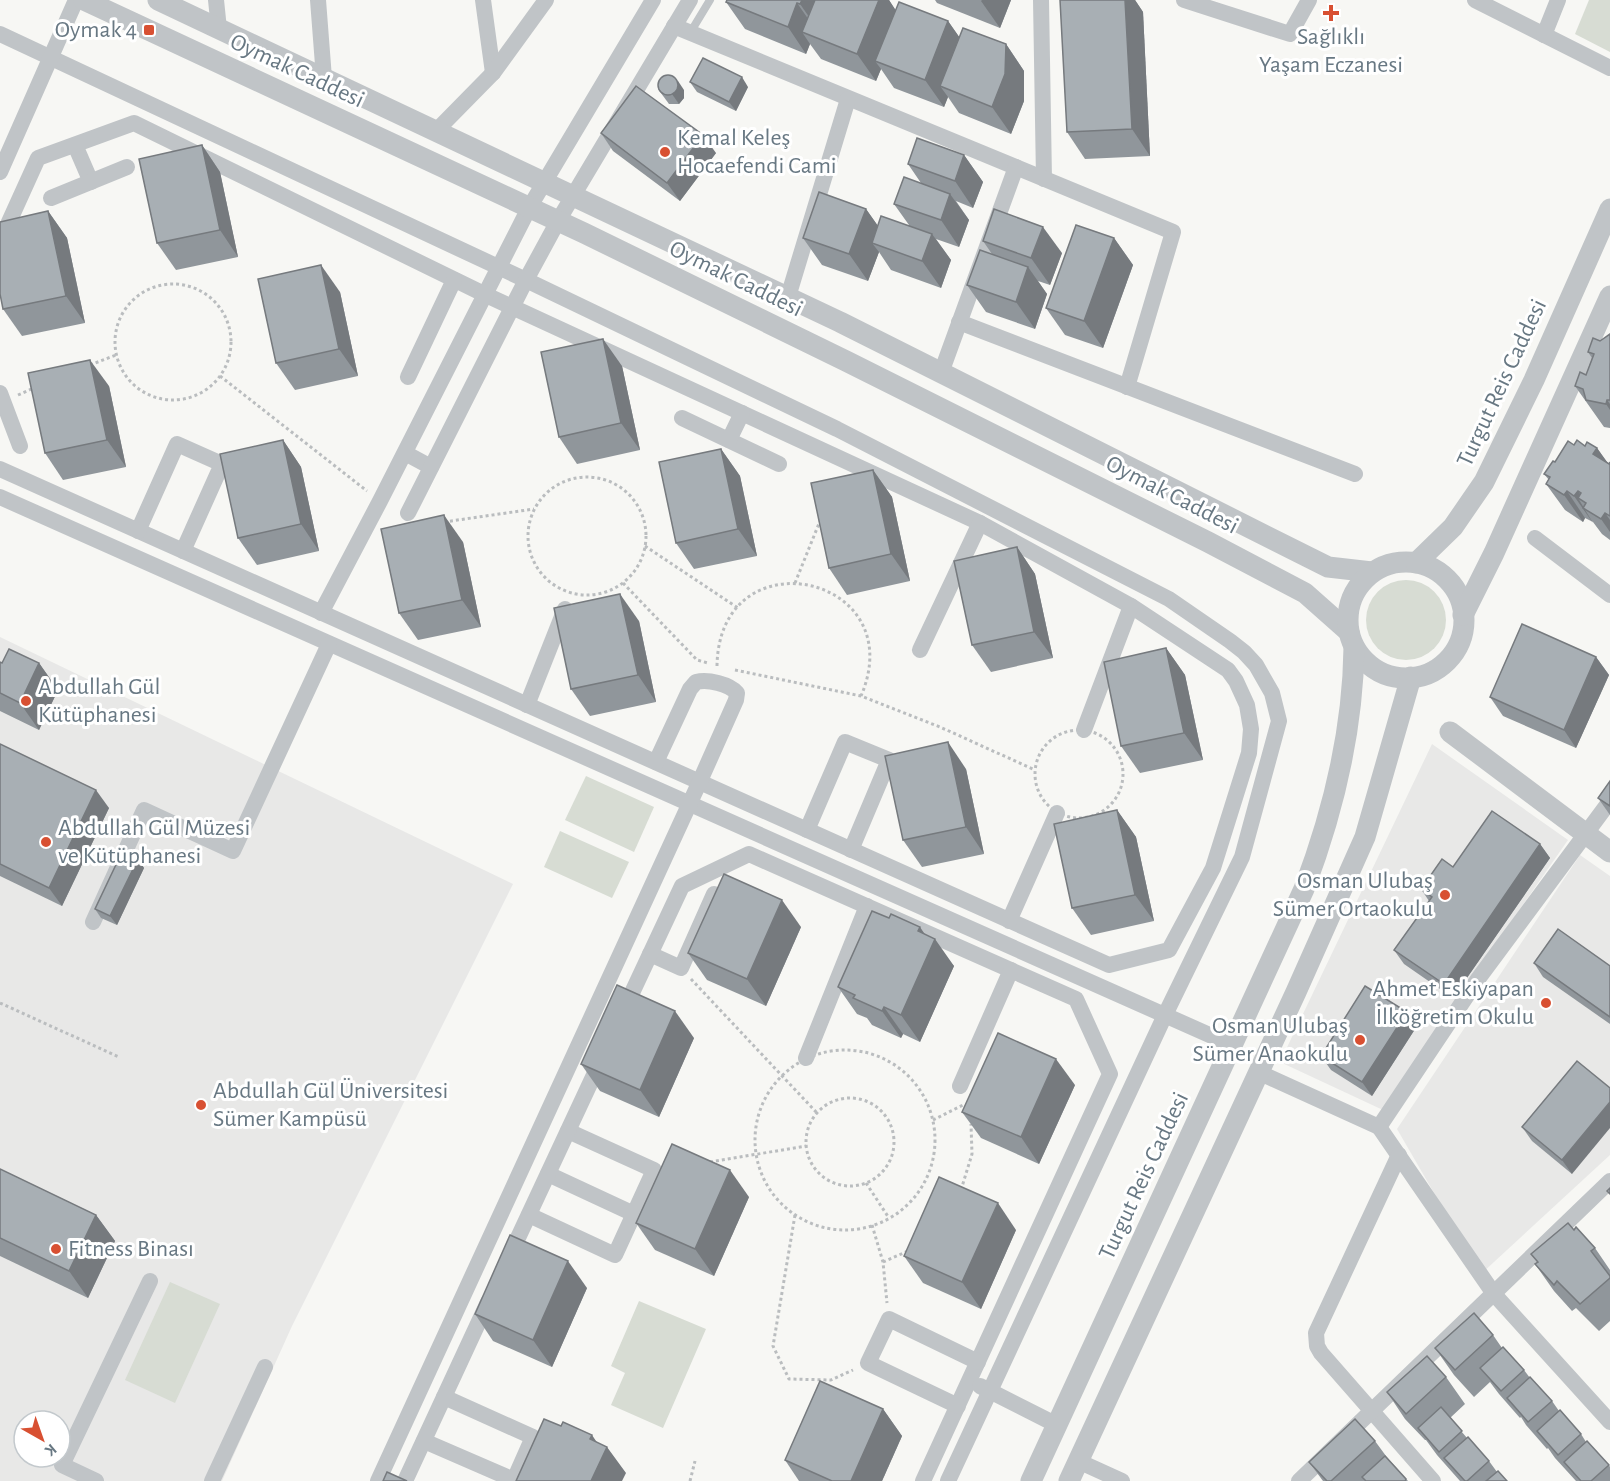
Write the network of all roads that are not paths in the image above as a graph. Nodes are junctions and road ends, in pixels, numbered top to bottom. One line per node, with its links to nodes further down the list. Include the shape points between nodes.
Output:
1 (76, 0): 21 (street)
2 (84, 0): 36 (street, Oymak Caddesi)
3 (158, 0): 17 (street, Oymak Caddesi)
4 (216, 0): 17 (street)
5 (318, 0): 24 (street)
6 (483, 0): 23 (street)
7 (546, 0): 23 (street)
8 (653, 0): 33 (street)
9 (690, 0): 16 (street)
10 (710, 0): 18 (lane)
11 (1041, 0): 31 (street)
12 (1185, 0): 13 (street, via 1290,34)
13 (1309, 0)
14 (1475, 0): 20 (street)
15 (1558, 0): 20 (street)
16 (674, 26): 18 (street); 34 (street)
17 (219, 29): 24 (street, Oymak Caddesi)
18 (690, 33): 25 (street)
19 (0, 34): 21 (street)
20 (1544, 35): 22 (street)
21 (51, 58): 30 (street); 40 (street)
22 (1610, 68)
23 (493, 73): 26 (street)
24 (324, 78): 26 (street, Oymak Caddesi)
25 (848, 99): 29 (street); 45 (street)
26 (436, 131): 33 (street, Oymak Caddesi)
27 (75, 145): 32 (street); 39 (street, via 38,158); 41 (street, via 134,123)
28 (128, 167): 32 (street)
29 (1016, 167): 31 (street); 47 (street)
30 (0, 172)
31 (1044, 179): 51 (street, via 1173,232)
32 (90, 182): 35 (street)
33 (544, 183): 34 (street, Oymak Caddesi); 36 (street)
34 (573, 196): 38 (street); 45 (street, Oymak Caddesi)
35 (51, 198)
36 (530, 208): 38 (street, Oymak Caddesi); 40 (street)
37 (1610, 209): 68 (street, Turgut Reis Caddesi, via 1484,482 1452,527)
38 (558, 221): 42 (street); 75 (street, Oymak Caddesi, via 846,360 1305,593)
39 (0, 242)
40 (500, 268): 42 (street); 43 (street)
41 (454, 280): 43 (street); 50 (street)
42 (526, 280): 46 (street); 97 (street, via 837,429 1169,599 1230,640 1256,665 1272,693 1279,721 1242,857)
43 (486, 295): 46 (street); 57 (street)
44 (1610, 296): 48 (street)
45 (788, 297): 49 (street, Oymak Caddesi)
46 (512, 307): 53 (street); 59 (street)
47 (959, 322): 49 (street); 51 (street)
48 (1604, 324): 74 (street)
49 (941, 373): 69 (street, Oymak Caddesi, via 1328,567)
50 (408, 377)
51 (1127, 387): 61 (street)
52 (1, 399): 56 (street)
53 (742, 413): 55 (street); 64 (street)
54 (682, 418): 55 (street)
55 (729, 440): 58 (street)
56 (20, 446)
57 (405, 453): 59 (street); 73 (street)
58 (779, 464)
59 (431, 467): 63 (street)
60 (0, 469): 65 (street)
61 (1355, 474)
62 (0, 497): 76 (street)
63 (408, 513)
64 (980, 523): 71 (street); 77 (street)
65 (138, 531): 67 (street); 67 (street, via 177,444 222,464)
66 (1535, 538): 70 (street)
67 (183, 551): 73 (street)
68 (1416, 563): 69 (street, via 1393,563); 74 (street, via 1437,571 1449,581)
69 (1372, 572): 75 (street, via 1350,603)
70 (1610, 595)
71 (1131, 606): 80 (street); 93 (street, via 1228,670 1246,705 1251,729 1249,753 1213,868 1169,950 1109,965)
72 (566, 609): 79 (street)
73 (321, 613): 79 (street)
74 (1463, 615): 78 (street, via 1461,637 1450,657 1432,671)
75 (1352, 639): 78 (street, via 1374,669); 99 (street, Turgut Reis Caddesi, via 1349,727 1336,795 1304,888)
76 (329, 644): 85 (street); 94 (street, via 233,851 144,810)
77 (920, 650)
78 (1411, 678): 102 (street, via 1365,837)
79 (527, 705): 82 (street)
80 (1084, 730)
81 (1450, 732): 88 (street)
82 (656, 762): 83 (street); 83 (street, via 696,682 704,680 732,688 737,693 736,700)
83 (700, 781): 85 (street); 87 (street)
84 (1610, 801): 88 (street)
85 (688, 804): 97 (street); 128 (street)
86 (1057, 813): 93 (street)
87 (807, 830): 89 (street); 89 (street, via 845,742 889,760)
88 (1587, 835): 90 (street); 104 (street, via 1478,979)
89 (851, 850): 93 (street)
90 (1610, 852)
91 (714, 894): 95 (street, via 681,968)
92 (867, 906): 95 (street, via 749,854 682,886); 96 (street); 101 (street)
93 (1009, 921)
94 (93, 922)
95 (650, 954): 98 (street)
96 (1011, 970): 103 (street); 115 (street, via 1076,999 1110,1074)
97 (1165, 1015): 99 (street); 118 (street)
98 (616, 1027)
99 (1232, 1045): 123 (street, Turgut Reis Caddesi)
100 (607, 1048): 105 (street)
101 (807, 1058)
102 (1258, 1072): 104 (street); 125 (street)
103 (960, 1086)
104 (1380, 1127): 106 (street)
105 (568, 1131): 107 (street); 109 (street, via 654,1170)
106 (1399, 1155): 114 (street); 121 (street, via 1316,1333 1321,1353)
107 (548, 1174): 109 (street); 110 (street)
108 (1610, 1181): 114 (street)
109 (634, 1214): 110 (street, via 615,1255)
110 (529, 1215): 111 (street)
111 (504, 1269)
112 (150, 1281): 126 (street, via 62,1465)
113 (494, 1290): 119 (street)
114 (1494, 1294): 121 (street); 122 (street)
115 (978, 1362): 117 (street); 120 (street, via 889,1320 868,1363)
116 (265, 1367): 127 (street)
117 (969, 1381): 118 (street); 120 (street)
118 (990, 1391): 123 (street); 131 (street)
119 (444, 1397): 124 (street); 124 (street, via 533,1437 514,1480)
120 (958, 1406): 130 (street)
121 (1371, 1411): 135 (street); 136 (street)
122 (1610, 1422)
123 (1057, 1425): 132 (street, Turgut Reis Caddesi)
124 (424, 1440): 129 (street)
125 (1078, 1461): 133 (street); 134 (street)
126 (96, 1481)
127 (212, 1481)
128 (378, 1481)
129 (405, 1481)
130 (923, 1481)
131 (948, 1481)
132 (1031, 1481)
133 (1068, 1481)
134 (1122, 1481)
135 (1299, 1481)
136 (1433, 1481)

